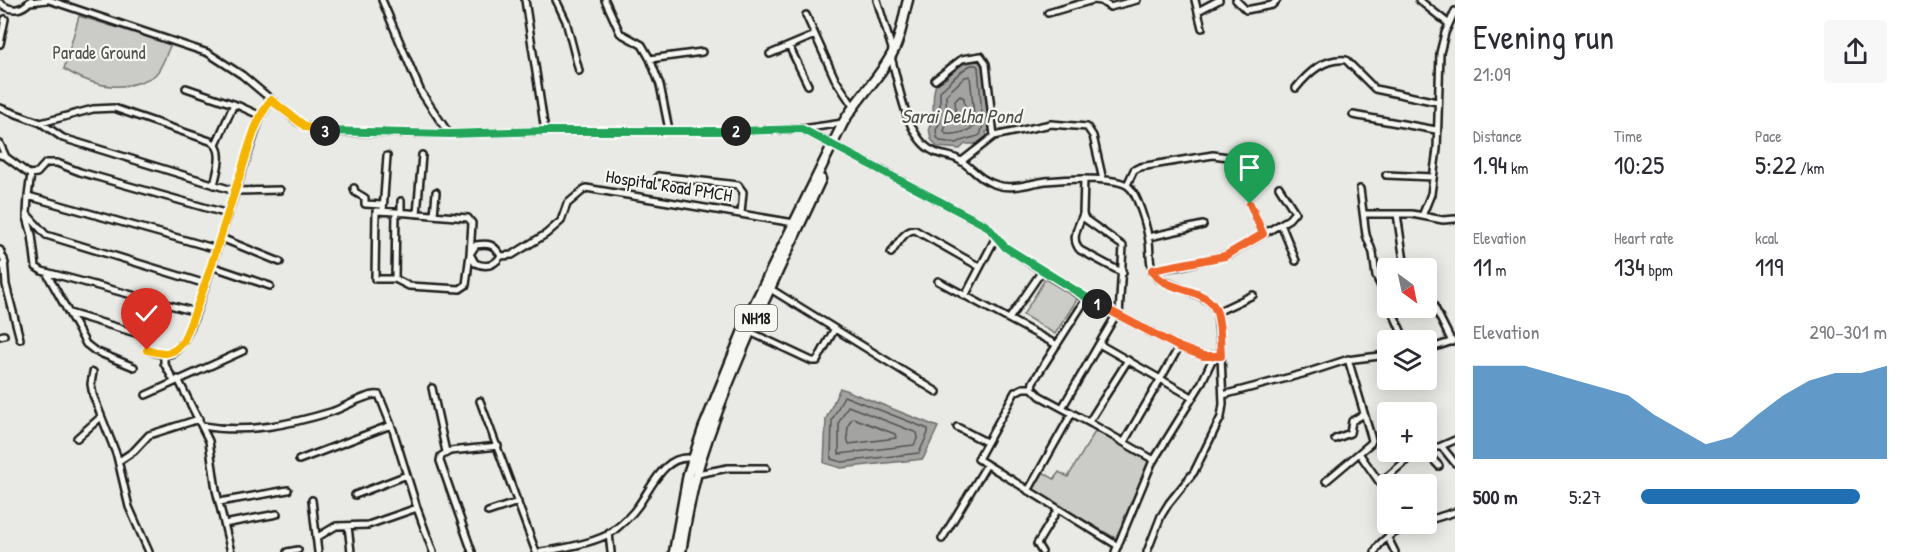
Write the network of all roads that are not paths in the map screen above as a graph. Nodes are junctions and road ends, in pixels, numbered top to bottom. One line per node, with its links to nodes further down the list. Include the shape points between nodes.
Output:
1 (48, 0): 16 (street); 18 (street)
2 (72, 0): 18 (street)
3 (382, 0): 53 (street, via 421,92)
4 (525, 0): 52 (street)
5 (556, 0): 34 (street, via 566,21)
6 (605, 0): 33 (street, via 620,33 642,45)
7 (877, 0): 32 (street)
8 (908, 0): 26 (highway, NH18)
9 (914, 0): 26 (highway, NH18)
10 (1137, 0): 21 (street, via 1110,7 1093,0)
11 (1195, 0): 19 (street)
12 (1219, 0): 19 (street)
13 (1236, 0): 14 (street, via 1245,10 1272,5)
14 (1277, 0)
15 (1419, 0): 24 (street)
16 (30, 1): 17 (street, via 16,10)
17 (0, 3)
18 (70, 7): 40 (street, via 208,53)
19 (1198, 11): 25 (street)
20 (1455, 11): 24 (street)
21 (1048, 13)
22 (806, 15): 27 (street)
23 (6, 19): 28 (street)
24 (1449, 24): 41 (street, via 1440,53)
25 (1202, 28)
26 (901, 33): 32 (highway, NH18)
27 (815, 35): 29 (street); 43 (street, via 835,79)
28 (0, 44)
29 (789, 46): 31 (street); 36 (street)
30 (702, 52): 33 (street)
31 (770, 54)
32 (892, 54): 39 (highway, NH18); 62 (street, via 909,121 920,140 933,152)
33 (650, 59): 50 (street)
34 (579, 71)
35 (935, 80): 54 (street, via 962,59 981,56 986,64)
36 (808, 85)
37 (186, 88): 42 (street)
38 (1296, 88): 41 (street, via 1319,66 1341,60 1350,62 1375,89)
39 (863, 96): 43 (highway, NH18); 57 (highway, NH18)
40 (271, 100): 46 (street); 53 (street, via 314,130)
41 (1437, 102): 51 (street)
42 (234, 104): 46 (street); 56 (street)
43 (853, 106): 48 (highway, NH18)
44 (0, 108): 47 (street)
45 (1353, 115): 51 (street)
46 (261, 116): 75 (street)
47 (41, 123): 56 (street, via 93,109 114,108); 69 (street, via 63,138)
48 (843, 123): 49 (street); 57 (highway, NH18)
49 (802, 129): 50 (street); 57 (street)
50 (669, 130): 52 (street)
51 (1436, 130): 66 (street)
52 (545, 131): 53 (street)
53 (449, 134)
54 (994, 136): 62 (street); 68 (street, via 1046,124 1087,127 1093,136)
55 (0, 144): 59 (street)
56 (216, 144): 69 (street, via 219,157)
57 (835, 146): 92 (highway, NH18); 98 (street, via 987,226); 122 (highway, NH18)
58 (422, 155): 85 (street)
59 (3, 156): 63 (street)
60 (387, 156): 80 (street)
61 (1251, 160): 70 (street, via 1213,155 1140,167 1134,170)
62 (962, 161): 67 (street, via 981,178 1006,187)
63 (31, 174): 77 (street); 84 (street, via 46,163 57,163)
64 (1386, 175): 66 (street)
65 (658, 176): 82 (street, via 738,185 743,192)
66 (1433, 177): 90 (street)
67 (1084, 179): 68 (street); 86 (street)
68 (1103, 180): 70 (street)
69 (214, 184): 75 (street)
70 (1127, 185): 99 (street)
71 (1279, 187): 93 (street, via 1295,212)
72 (354, 188): 80 (street, via 364,198 364,204)
73 (280, 189): 75 (street)
74 (1360, 189): 87 (street)
75 (235, 191): 84 (street)
76 (436, 192): 89 (street)
77 (28, 196): 83 (street); 101 (street)
78 (401, 201): 81 (street)
79 (1250, 204): 95 (street)
80 (383, 208): 81 (street); 118 (street, via 376,211 375,279)
81 (398, 212): 85 (street); 118 (street)
82 (741, 213): 92 (street, Hospital Road PMCH); 105 (street, Hospital Road PMCH, via 586,189 567,204 561,221 546,234 512,255)
83 (27, 214): 96 (street); 97 (street)
84 (228, 214): 100 (street)
85 (417, 214): 89 (street)
86 (1083, 214): 116 (street, via 1089,223 1123,246); 116 (street, via 1074,239 1076,245)
87 (1364, 214): 88 (street); 117 (street)
88 (1397, 214): 90 (street); 106 (street)
89 (434, 215): 104 (street, via 471,220)
90 (1422, 216): 91 (street)
91 (1455, 219)
92 (794, 223): 126 (highway, NH18)
93 (1281, 224): 95 (street); 108 (street)
94 (1203, 225): 99 (street)
95 (1263, 234): 113 (street, via 1225,256)
96 (32, 235): 97 (street); 115 (street, via 36,267)
97 (46, 235): 120 (street)
98 (996, 237): 112 (street); 114 (street)
99 (1149, 237): 113 (street)
100 (220, 238): 101 (street); 109 (street)
101 (217, 249): 110 (street)
102 (0, 250): 107 (street)
103 (891, 253): 112 (street, via 910,230 915,230)
104 (470, 254): 105 (street, via 475,263 483,266 493,264); 105 (street, via 476,245 488,243); 118 (street, via 466,285 460,290 409,286)
105 (501, 256)
106 (1404, 258)
107 (4, 259): 111 (street); 136 (street, via 6,285)
108 (1296, 261)
109 (280, 262)
110 (211, 266): 120 (street); 121 (street)
111 (0, 267)
112 (980, 267): 124 (street)
113 (1152, 270): 129 (street, via 1159,279 1210,302)
114 (1042, 271): 125 (street); 132 (street)
115 (46, 272): 128 (street); 130 (street)
116 (1123, 273): 131 (street)
117 (1377, 278)
118 (395, 279)
119 (938, 281): 124 (street)
120 (206, 284): 128 (street)
121 (270, 286)
122 (769, 288): 126 (highway, NH18); 133 (street)
123 (1253, 295): 129 (street)
124 (965, 296): 132 (street)
125 (1086, 298): 131 (street); 139 (street)
126 (760, 300): 134 (highway, NH18); 181 (highway, NH18)
127 (1437, 311): 137 (street)
128 (196, 312): 144 (street, via 178,349)
129 (1217, 312): 146 (street)
130 (69, 313): 135 (street); 150 (street, via 90,348)
131 (1118, 315): 138 (street); 141 (street)
132 (1009, 319): 139 (street)
133 (834, 330): 134 (street, via 817,362); 156 (street)
134 (750, 332): 181 (highway, NH18)
135 (139, 334)
136 (20, 339)
137 (1453, 341): 140 (street)
138 (1099, 344): 149 (street); 161 (street)
139 (1057, 345): 155 (street)
140 (1437, 346)
141 (1179, 347): 145 (street); 152 (street)
142 (147, 350): 144 (street)
143 (243, 351): 153 (street)
144 (164, 354): 153 (street, via 164,363)
145 (1214, 356): 146 (street); 159 (street)
146 (1221, 356): 158 (street)
147 (1377, 356): 148 (street)
148 (1348, 359): 158 (street); 163 (street)
149 (1128, 360): 152 (street); 166 (street)
150 (134, 367)
151 (93, 372): 164 (street, via 91,389)
152 (1161, 378): 159 (street); 174 (street)
153 (176, 380): 157 (street); 165 (street)
154 (432, 388): 178 (street)
155 (1032, 388): 161 (street); 173 (street, via 1015,393)
156 (937, 392)
157 (146, 395)
158 (1223, 395): 227 (street, via 1221,417 1205,451 1161,516)
159 (1192, 397): 182 (street)
160 (480, 400): 175 (street)
161 (1062, 408): 162 (street)
162 (1072, 413): 166 (street); 194 (street)
163 (1364, 414): 171 (street, via 1352,421 1350,433); 179 (street, via 1372,440)
164 (101, 417): 170 (street); 183 (street)
165 (200, 419): 168 (street); 183 (street, via 149,435)
166 (1089, 422): 174 (street)
167 (391, 424): 168 (street, via 376,394 289,424 224,429); 180 (street); 191 (street)
168 (203, 426): 197 (street)
169 (957, 427): 173 (street)
170 (77, 438)
171 (1335, 439)
172 (1455, 440): 176 (street)
173 (986, 442): 187 (street, via 978,457)
174 (1124, 442): 182 (street)
175 (498, 446): 178 (street); 198 (street)
176 (1442, 447): 177 (street); 186 (street)
177 (1437, 448)
178 (446, 452): 220 (street, via 440,461)
179 (1359, 453): 184 (street, via 1380,483); 192 (street)
180 (299, 460)
181 (696, 460): 190 (highway, NH18); 207 (street, via 684,457 670,463 630,516); 224 (highway, NH18, via 684,489)
182 (1154, 460): 212 (street)
183 (119, 461): 214 (street, via 129,507)
184 (1404, 462)
185 (1436, 462): 188 (street)
186 (1455, 463)
187 (986, 466): 194 (street); 211 (street)
188 (1439, 466)
189 (766, 468): 190 (street, via 728,468)
190 (697, 474): 225 (highway, NH18)
191 (407, 475): 195 (street); 199 (street)
192 (1326, 481)
193 (288, 490): 197 (street)
194 (1028, 491): 200 (street)
195 (355, 495)
196 (312, 500): 209 (street)
197 (219, 502): 205 (street)
198 (518, 502): 201 (street); 221 (street)
199 (417, 508): 206 (street, via 368,525); 219 (street)
200 (1058, 509): 212 (street); 226 (street, via 1037,544)
201 (488, 512)
202 (1455, 512): 204 (street)
203 (277, 514): 205 (street)
204 (1437, 518)
205 (224, 524): 215 (street)
206 (348, 526): 209 (street, via 336,526); 218 (street)
207 (609, 533): 222 (street); 223 (street)
208 (1393, 534): 210 (street)
209 (316, 538): 217 (street)
210 (1388, 538): 228 (street); 229 (street)
211 (942, 539)
212 (1117, 549)
213 (298, 550): 216 (street)
214 (149, 552)
215 (231, 552)
216 (287, 552)
217 (318, 552)
218 (351, 552)
219 (433, 552)
220 (472, 552)
221 (536, 552)
222 (542, 552)
223 (612, 552)
224 (674, 552)
225 (681, 552)
226 (1042, 552)
227 (1147, 552)
228 (1376, 552)
229 (1395, 552)

